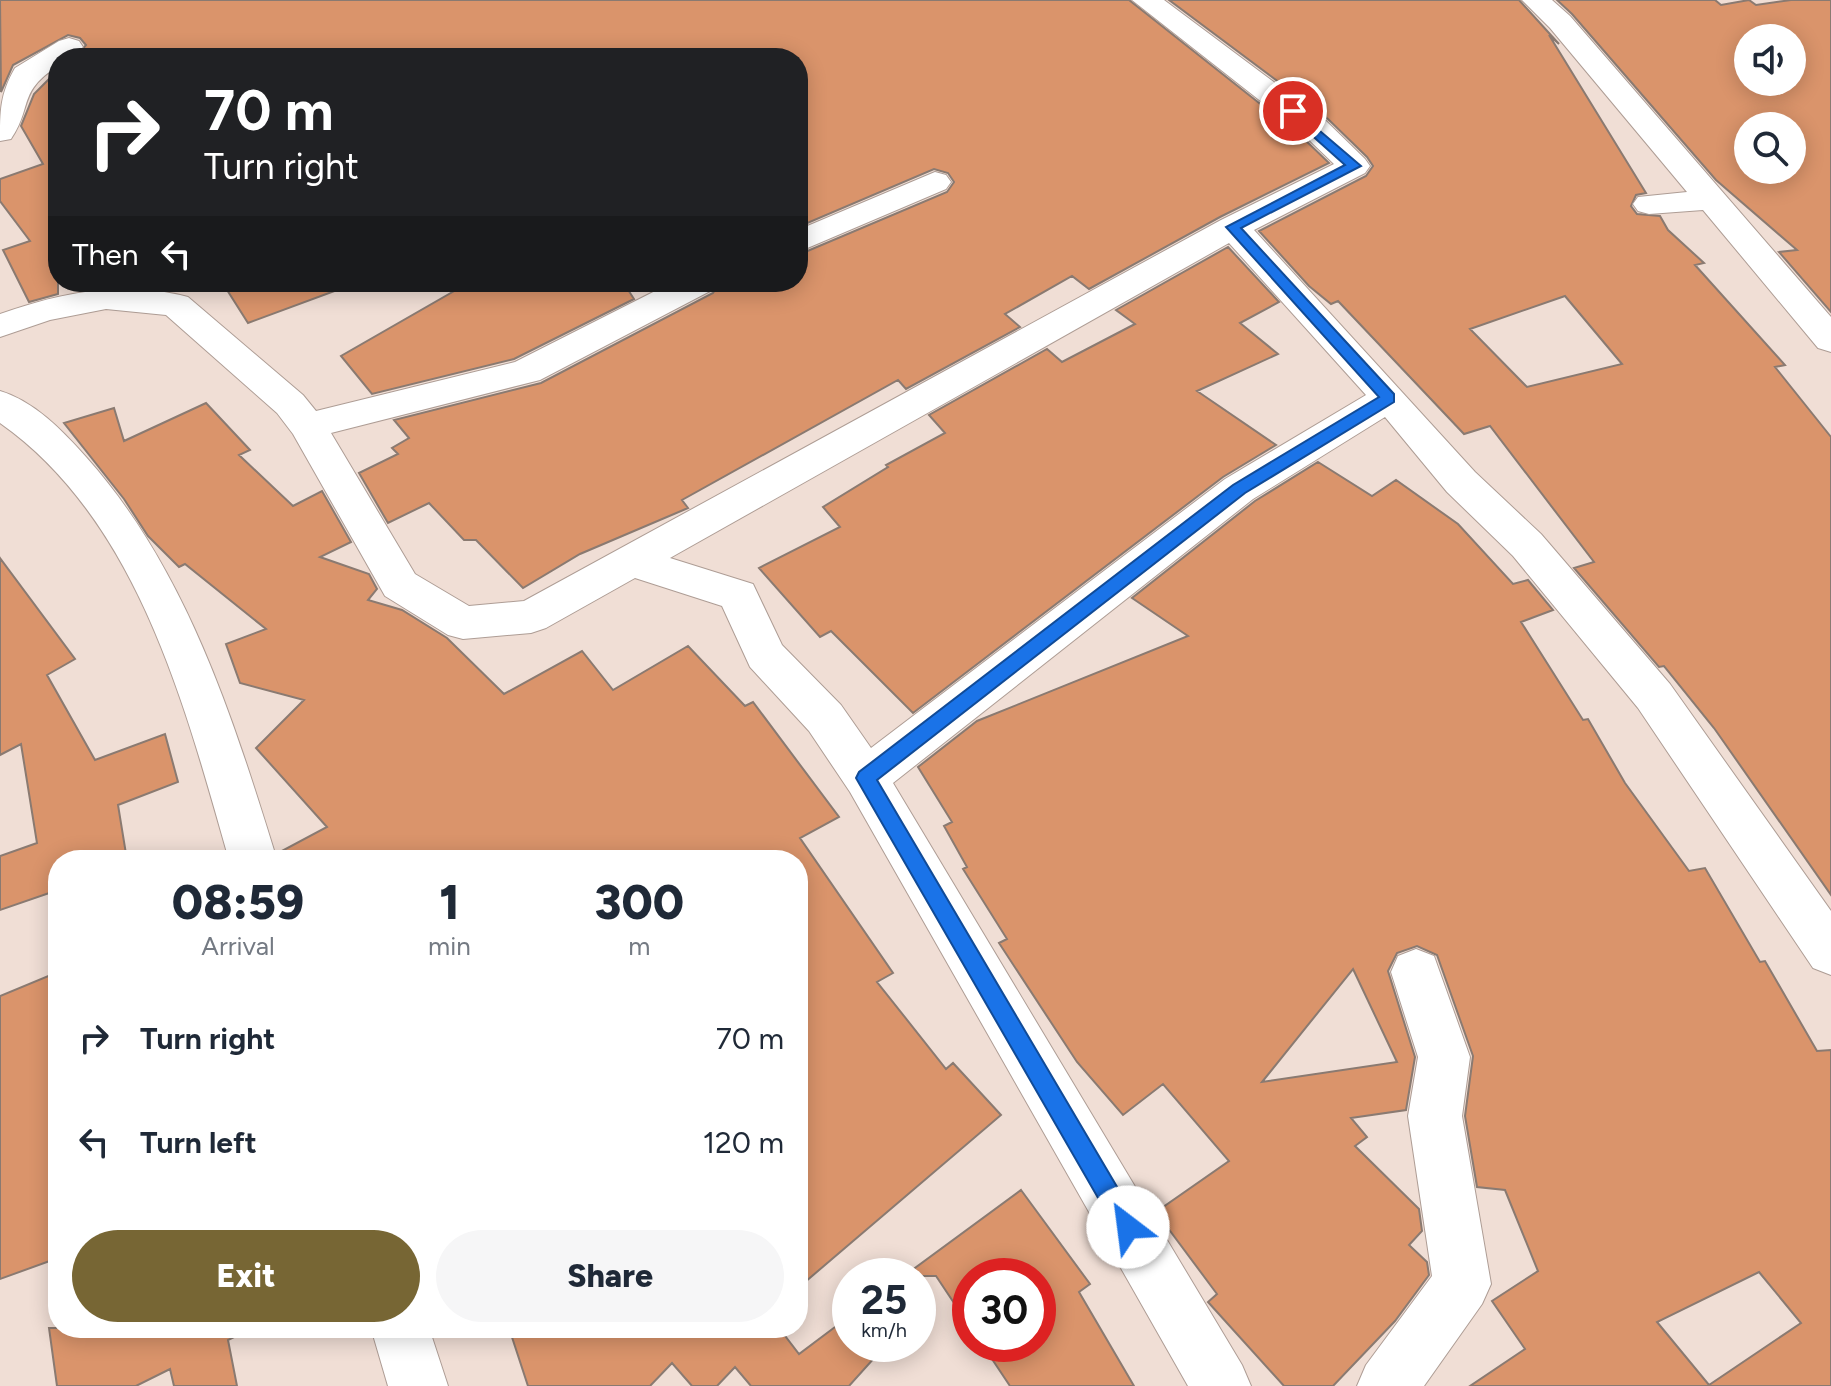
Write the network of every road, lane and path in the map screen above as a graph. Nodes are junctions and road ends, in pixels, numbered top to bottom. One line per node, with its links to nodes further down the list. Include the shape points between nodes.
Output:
1 (1146, 0): 8 (street, via 1315,128 1354,166)
2 (1536, 0): 6 (street)
3 (48, 60): 4 (street, via 25,74)
4 (1, 128)
5 (935, 182): 9 (street)
6 (1712, 200): 7 (street); 12 (street)
7 (1649, 204)
8 (1233, 227): 13 (street); 16 (street)
9 (808, 238)
10 (681, 292): 15 (street, via 527,371)
11 (0, 326): 15 (street, via 106,298 176,305 290,404)
12 (1831, 340)
13 (1389, 398): 17 (street, via 1239,489); 19 (street, via 1461,482 1527,545 1654,696)
14 (0, 404): 18 (street, via 53,443 119,526 206,705)
15 (308, 426): 16 (street, via 400,585 463,623 531,617)
16 (632, 562): 17 (street, via 738,595 765,655 825,718)
17 (866, 778): 23 (street)
18 (250, 850)
19 (1831, 952)
20 (1416, 972): 24 (street, via 1444,1057 1435,1116 1462,1284)
21 (403, 1338): 22 (street)
22 (418, 1386)
23 (1221, 1386)
24 (1387, 1386)

